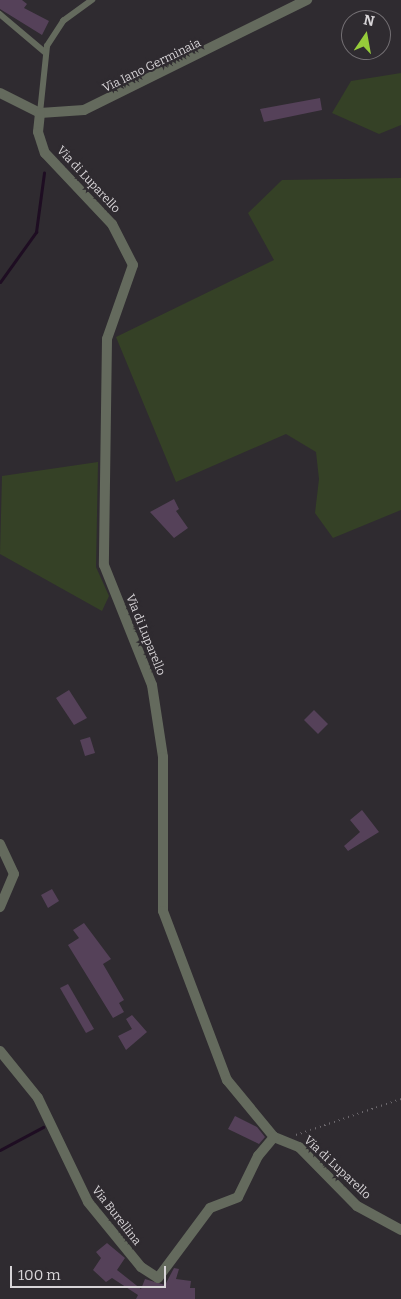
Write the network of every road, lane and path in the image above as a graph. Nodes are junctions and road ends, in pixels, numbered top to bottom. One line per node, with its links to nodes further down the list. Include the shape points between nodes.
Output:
1 (92, 0): 4 (lane, via 63,21)
2 (307, 0): 6 (street, Via Iano Germinaia, via 99,105)
3 (0, 14): 4 (lane)
4 (46, 52): 6 (lane)
5 (0, 93): 6 (street)
6 (40, 112): 11 (street, Via di Luparello, via 38,132 45,153 112,224 133,265 107,339 104,565 152,685 164,758 163,911 222,1072)
7 (0, 844): 8 (street, via 14,874)
8 (0, 907)
9 (0, 1052): 11 (street, Via Burellina, via 38,1098 88,1202 141,1267 158,1278 210,1208 238,1197 258,1156)
10 (401, 1099): 11 (path, via 300,1134)
11 (274, 1137): 12 (street, Via di Luparello, via 299,1148 357,1206)
12 (401, 1230)

